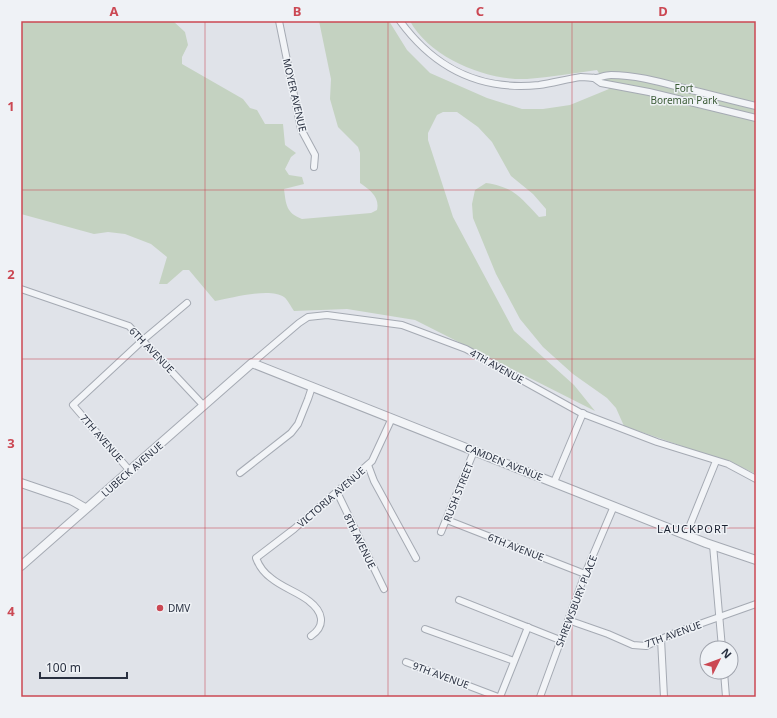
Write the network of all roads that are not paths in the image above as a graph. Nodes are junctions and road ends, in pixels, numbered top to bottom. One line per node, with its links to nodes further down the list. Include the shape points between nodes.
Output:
1 (279, 21): 6 (street, MOYER AVENUE, via 301,129 315,155)
2 (400, 21): 3 (street, via 412,38 442,63 490,84 540,85 582,77)
3 (594, 78): 4 (street, via 609,75 632,76); 5 (street, via 601,83)
4 (756, 106)
5 (756, 118)
6 (314, 167)
7 (21, 289): 9 (street, 6TH AVENUE, via 129,326)
8 (187, 303): 9 (street)
9 (143, 340): 13 (street, 6TH AVENUE); 19 (street, 7TH AVENUE, via 73,405)
10 (252, 363): 11 (street, 4TH AVENUE); 12 (street, CAMDEN AVENUE); 14 (street, 4TH AVENUE, via 308,317 326,315 402,325 466,349)
11 (243, 372): 13 (street, LUBECK AVENUE)
12 (312, 387): 15 (street, CAMDEN AVENUE); 20 (street, via 298,424)
13 (204, 406): 19 (street, LUBECK AVENUE)
14 (583, 413): 17 (street, 4TH AVENUE, via 657,442); 22 (street)
15 (392, 418): 16 (street, CAMDEN AVENUE); 18 (street, VICTORIA AVENUE)
16 (474, 451): 22 (street, CAMDEN AVENUE); 27 (street, RUSH STREET)
17 (716, 461): 21 (street, 4TH AVENUE, via 728,464); 29 (street)
18 (368, 465): 24 (street, VICTORIA AVENUE); 31 (street, via 374,481)
19 (130, 471): 26 (street, LUBECK AVENUE)
20 (240, 473)
21 (756, 479)
22 (554, 482): 25 (street, CAMDEN AVENUE)
23 (21, 483): 26 (street, via 71,500)
24 (337, 492): 35 (street, 8TH AVENUE); 42 (street, VICTORIA AVENUE, via 256,558 270,578 309,601 320,614 322,624)
25 (614, 506): 29 (street, CAMDEN AVENUE); 34 (street, SHREWSBURY PLACE)
26 (85, 508): 33 (street, LUBECK AVENUE)
27 (447, 520): 28 (street, RUSH STREET); 34 (street, 6TH AVENUE)
28 (441, 532)
29 (686, 535): 30 (street, CAMDEN AVENUE)
30 (713, 545): 32 (street, CAMDEN AVENUE); 38 (street)
31 (416, 558)
32 (756, 560)
33 (21, 566)
34 (585, 574): 39 (street, SHREWSBURY PLACE)
35 (384, 589)
36 (459, 600): 40 (street)
37 (756, 604): 38 (street, 7TH AVENUE)
38 (719, 618): 43 (street, 7TH AVENUE); 45 (street)
39 (568, 620): 43 (street, 7TH AVENUE, via 633,645 646,646); 44 (street, SHREWSBURY PLACE)
40 (528, 627): 44 (street); 47 (street)
41 (424, 629): 47 (street)
42 (311, 636)
43 (661, 639): 51 (street)
44 (560, 640): 50 (street, SHREWSBURY PLACE)
45 (721, 640)
46 (406, 662): 49 (street, 9TH AVENUE)
47 (514, 662): 49 (street)
48 (725, 680): 52 (street)
49 (499, 697)
50 (540, 697)
51 (664, 697)
52 (726, 697)

